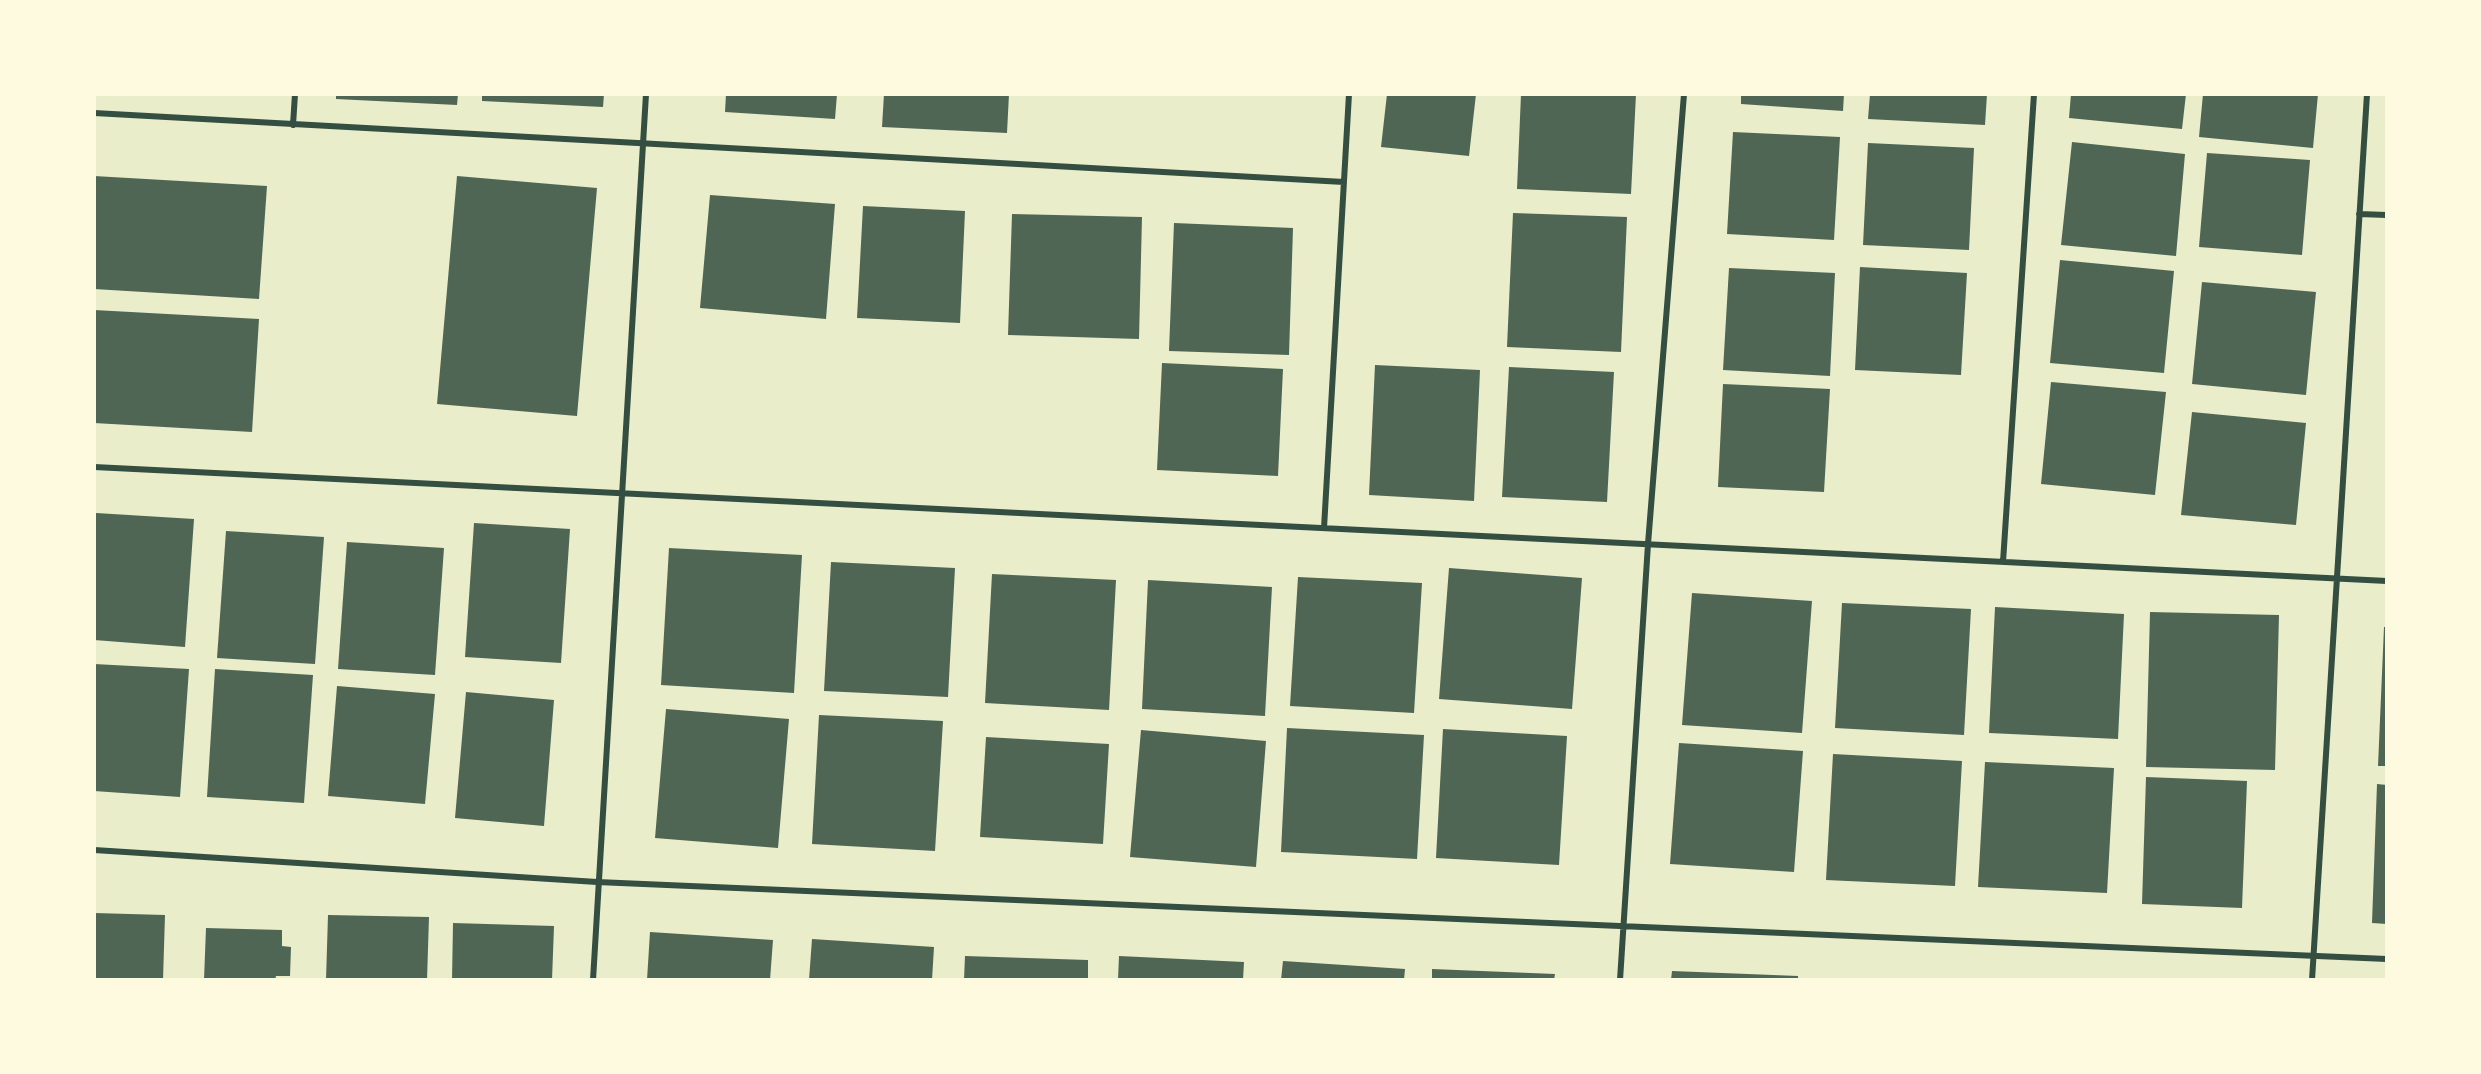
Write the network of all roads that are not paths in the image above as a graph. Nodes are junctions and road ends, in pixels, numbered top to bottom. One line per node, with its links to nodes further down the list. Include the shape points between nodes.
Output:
1 (295, 94): 8 (lane)
2 (646, 94): 9 (lane)
3 (1349, 94): 10 (lane)
4 (1684, 94): 16 (lane)
5 (2034, 94): 17 (lane)
6 (2367, 94): 11 (lane)
7 (94, 113): 8 (lane)
8 (293, 125): 9 (lane)
9 (643, 144): 10 (lane); 14 (lane)
10 (1344, 182): 15 (lane)
11 (2359, 214): 12 (lane); 18 (lane)
12 (2387, 215)
13 (94, 467): 14 (lane)
14 (623, 493): 15 (lane); 21 (lane)
15 (1324, 528): 16 (lane)
16 (1648, 544): 17 (lane); 22 (lane)
17 (2003, 562): 18 (lane)
18 (2336, 578): 19 (lane); 23 (lane)
19 (2387, 581)
20 (94, 850): 21 (lane)
21 (597, 882): 22 (lane); 25 (lane)
22 (1622, 926): 23 (lane); 26 (lane)
23 (2313, 956): 24 (lane); 27 (lane)
24 (2387, 959)
25 (593, 980)
26 (1620, 980)
27 (2312, 980)

